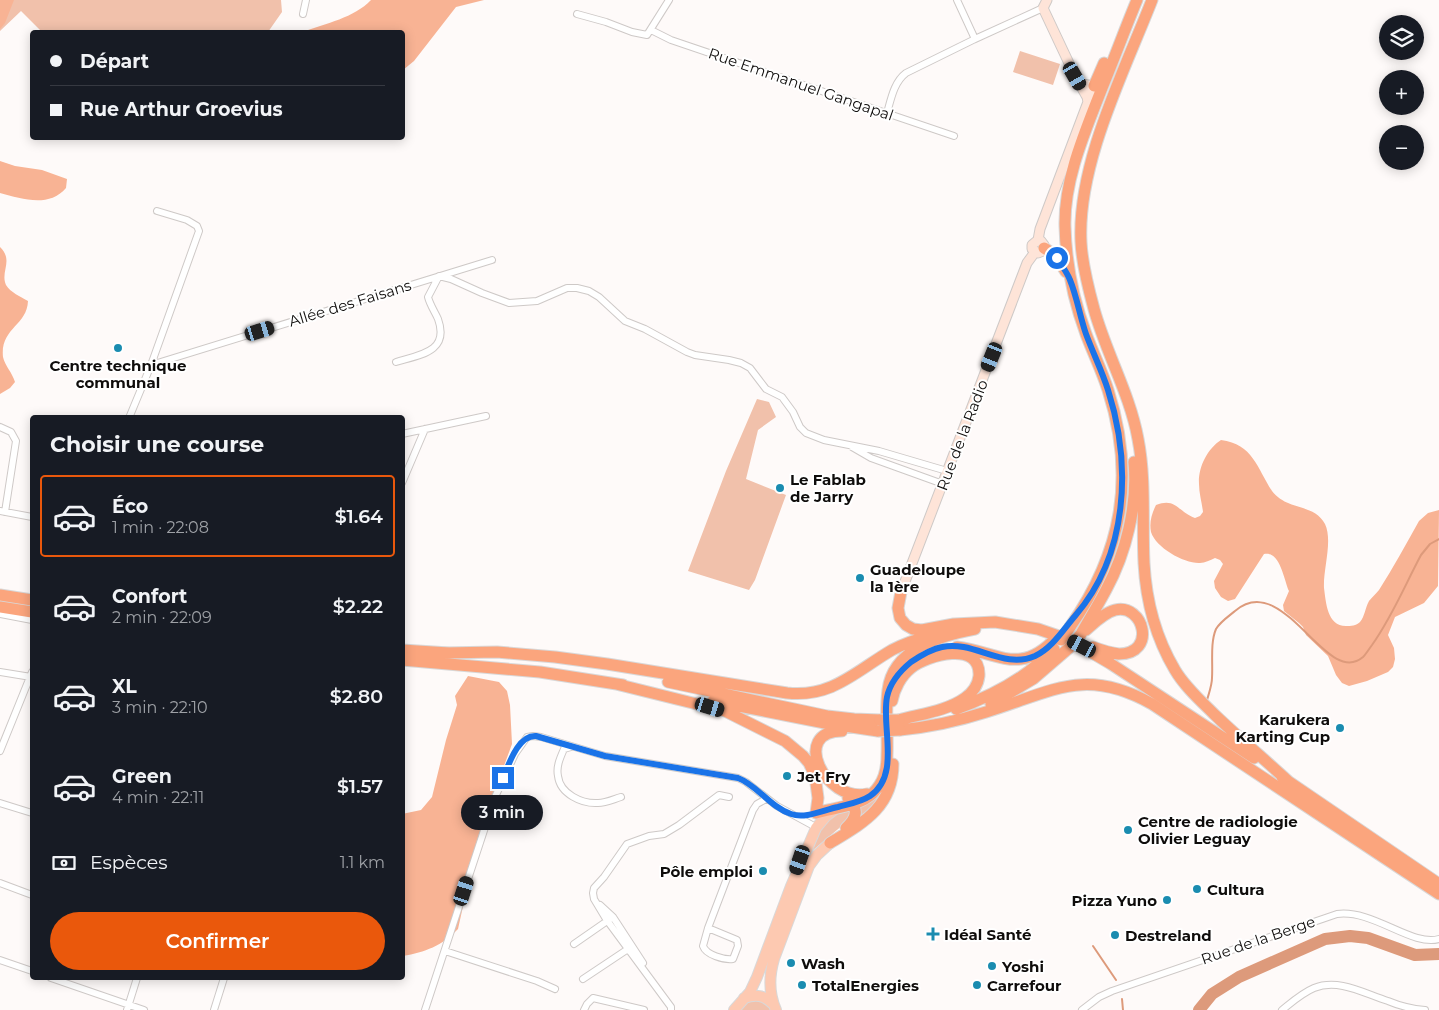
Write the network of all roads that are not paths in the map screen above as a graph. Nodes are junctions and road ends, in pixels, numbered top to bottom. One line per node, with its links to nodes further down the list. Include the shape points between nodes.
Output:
1 (306, 0): 8 (street)
2 (669, 0): 10 (street)
3 (957, 0): 11 (street)
4 (1132, 0): 13 (highway)
5 (1137, 0): 21 (highway, via 1074,169 1065,225)
6 (1152, 0): 24 (highway, via 1096,144 1082,211 1084,268 1094,311)
7 (1045, 4): 11 (street); 12 (street)
8 (303, 14)
9 (577, 14): 10 (street, via 632,32 647,35)
10 (651, 30): 15 (street, Rue Emmanuel Gangapal, via 664,38)
11 (974, 39): 15 (street, via 902,76)
12 (1075, 76): 13 (street, via 1082,84); 14 (street)
13 (1094, 86): 14 (street, Rue de la Radio)
14 (1088, 102): 18 (street, Rue de la Radio, via 1040,229)
15 (887, 113): 16 (street, Rue Emmanuel Gangapal)
16 (954, 136)
17 (157, 211): 23 (street, via 192,223 199,231)
18 (1039, 247): 21 (highway, via 1057,258); 31 (street, Rue de la Radio, via 1027,263)
19 (492, 260): 20 (street, Allée des Faisans)
20 (439, 276): 22 (street, via 428,297 440,329 438,343 434,349); 23 (street, Allée des Faisans); 30 (street, via 508,303 537,301 567,288 589,291 624,321 687,352 730,360 750,368 766,389 782,397 806,433)
21 (1070, 279): 47 (highway, bridge, via 1086,333 1108,389 1123,473 1122,502 1112,545 1100,578 1068,627)
22 (396, 362)
23 (150, 364): 25 (street)
24 (1126, 400): 46 (highway, via 1135,469 1130,522 1112,579); 62 (highway, via 1139,443 1144,496 1144,566 1156,630 1176,672 1192,691 1234,734)
25 (130, 415)
26 (486, 416): 28 (street)
27 (0, 426): 34 (street, via 11,432 16,444)
28 (425, 429): 29 (street); 32 (street)
29 (405, 433)
30 (845, 443): 31 (street); 33 (street, via 871,458)
31 (947, 470): 33 (street, Rue de la Radio)
32 (405, 476)
33 (943, 484): 38 (street, Rue de la Radio)
34 (3, 512): 35 (street)
35 (30, 517)
36 (0, 589): 37 (highway)
37 (30, 592)
38 (902, 592): 45 (highway, via 898,608 900,618 913,629 982,622)
39 (0, 595): 40 (highway)
40 (30, 600)
41 (0, 607): 42 (highway)
42 (30, 612)
43 (0, 614): 44 (street)
44 (30, 620)
45 (1029, 627): 47 (highway, via 1048,631); 49 (highway, via 971,626 923,638 891,651 840,684 804,694 554,657); 55 (highway, via 982,628 944,636 923,645 904,657 895,668 888,685)
46 (1081, 634): 47 (highway, bridge); 47 (highway, via 1108,613 1122,610 1134,615 1144,632 1142,642 1135,649 1120,654)
47 (1064, 641): 55 (highway, via 1017,660 962,647 942,647 923,654 901,671); 56 (highway, via 1038,674 1020,688); 57 (highway, via 1031,671 986,697); 62 (highway, via 1111,664)
48 (405, 650): 49 (highway)
49 (443, 652): 58 (highway, via 584,667 655,679)
50 (405, 660): 54 (highway, via 524,670)
51 (0, 672): 52 (street)
52 (30, 674)
53 (30, 678): 59 (street)
54 (616, 684): 58 (highway, via 825,723); 72 (highway, via 725,711 785,742 803,756 815,776)
55 (887, 700): 64 (highway, via 887,766)
56 (943, 723): 57 (highway); 75 (highway, via 1063,686 1111,686 1152,704)
57 (899, 725): 58 (highway, bridge); 76 (highway, via 964,698 975,688 978,679 975,661 956,653 940,654 920,662 903,676 890,709 891,787 871,814)
58 (879, 726): 63 (highway, via 828,732 818,742 816,757 822,771)
59 (2, 740): 61 (street)
60 (572, 746): 66 (street, via 564,749 558,761 558,777 563,789 576,799 591,803); 67 (street, via 616,758 738,778); 88 (street, via 531,736 524,739 514,754 495,797)
61 (0, 751)
62 (1288, 781): 78 (highway)
63 (834, 785): 64 (highway, via 846,793 858,795); 69 (highway)
64 (877, 788): 69 (highway, via 870,796)
65 (729, 796): 83 (street, via 719,795 664,834 627,844 592,893)
66 (621, 797)
67 (766, 799): 73 (street); 84 (street, via 753,810)
68 (0, 803): 71 (street)
69 (853, 803): 70 (highway); 76 (highway, via 854,820)
70 (838, 807): 72 (highway); 79 (main road, via 816,828)
71 (30, 811)
72 (816, 813): 73 (street); 74 (main road)
73 (792, 814): 74 (street)
74 (812, 825): 79 (main road)
75 (1348, 835): 81 (highway); 82 (highway)
76 (830, 843): 98 (main road, via 809,866 774,959 770,980)
77 (0, 884): 80 (street)
78 (1439, 884)
79 (791, 886): 96 (main road, via 757,977)
80 (30, 894)
81 (1439, 894)
82 (1439, 902)
83 (610, 919): 86 (street); 87 (street)
84 (708, 928): 84 (street, via 703,946 705,951 733,959 737,940)
85 (1439, 940): 107 (street, Rue de la Berge, via 1417,938 1360,915 1337,914 1112,991)
86 (574, 944)
87 (630, 948): 91 (street); 104 (street); 105 (street)
88 (445, 950): 95 (street); 101 (street)
89 (0, 960): 90 (street)
90 (30, 970)
91 (582, 979)
92 (56, 980): 97 (street)
93 (136, 980): 97 (street)
94 (223, 980): 100 (street)
95 (555, 989)
96 (744, 998): 98 (main road, via 756,995 768,999); 106 (main road)
97 (128, 1007): 99 (street)
98 (775, 1007)
99 (144, 1010)
100 (214, 1010)
101 (425, 1010)
102 (584, 1010): 103 (street, via 593,998)
103 (644, 1010)
104 (671, 1010)
105 (678, 1010)
106 (734, 1010)
107 (1082, 1010)
108 (1282, 1010): 109 (street, via 1300,996 1326,985 1360,990 1402,1006)
109 (1425, 1010)

